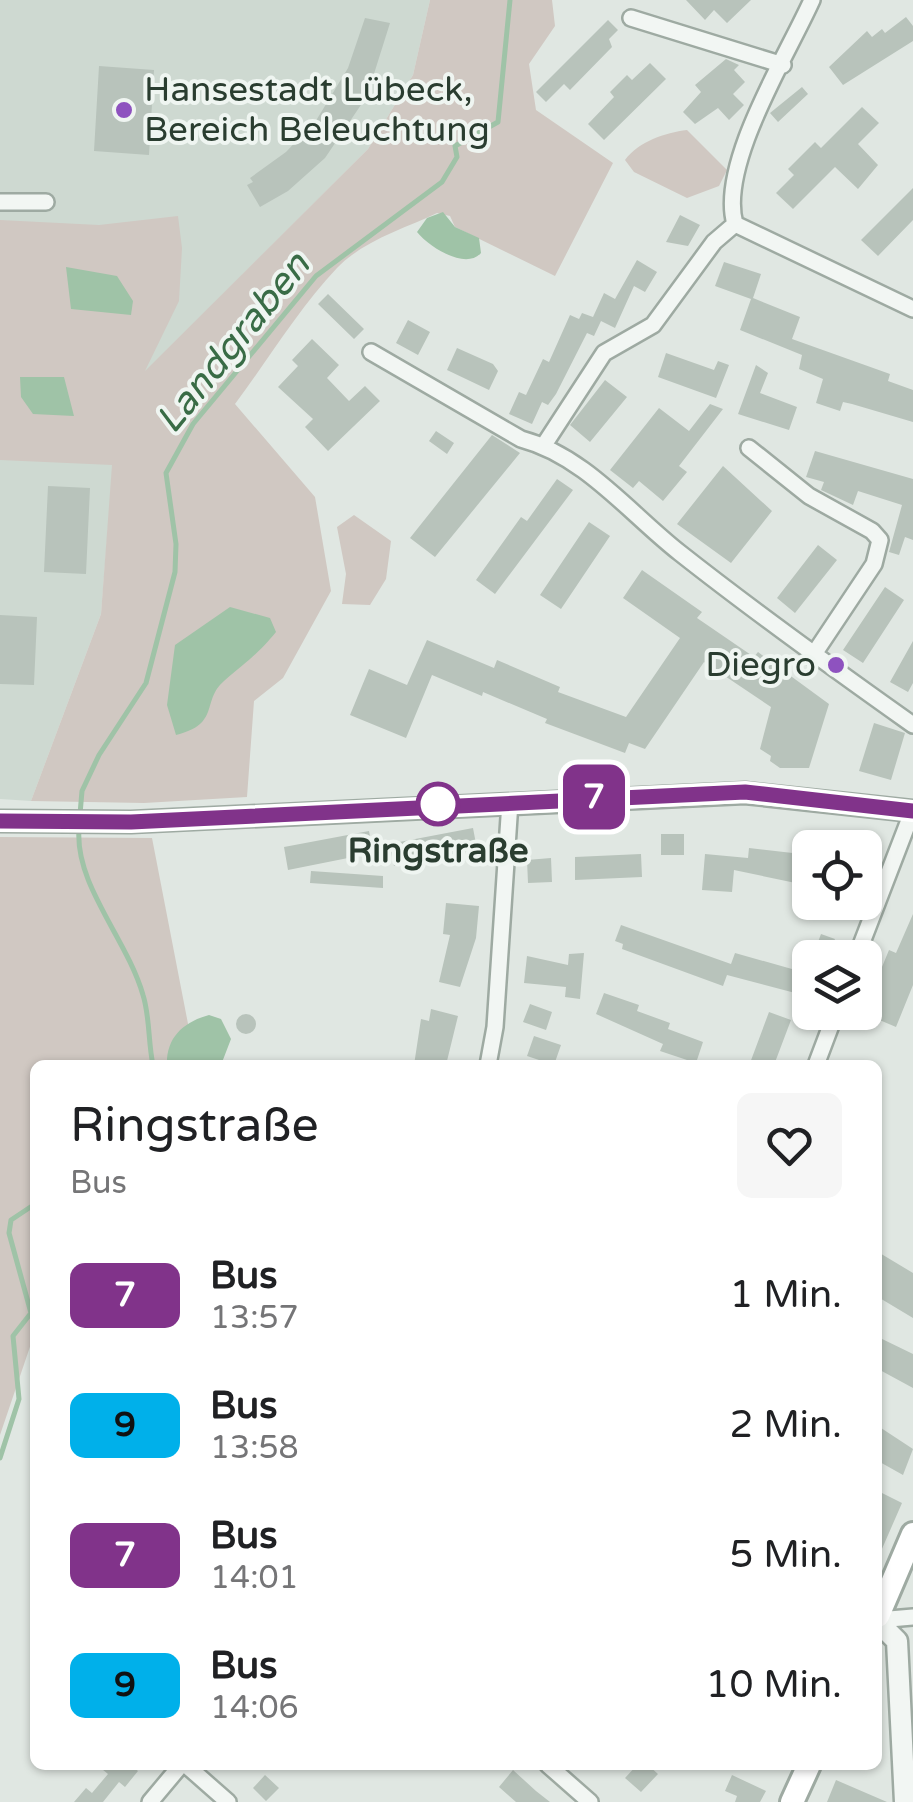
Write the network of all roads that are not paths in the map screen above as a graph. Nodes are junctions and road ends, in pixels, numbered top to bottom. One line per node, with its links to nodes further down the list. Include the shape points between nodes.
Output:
1 (812, 0): 3 (street)
2 (631, 18): 3 (street)
3 (783, 64): 6 (street, via 732,186)
4 (0, 202): 5 (street)
5 (46, 202)
6 (735, 224): 7 (street); 9 (street, via 653,324 604,353)
7 (913, 309)
8 (371, 352): 9 (street, via 521,439)
9 (544, 445): 11 (street, via 577,464)
10 (748, 448): 11 (street, via 880,540 874,564)
11 (812, 657): 12 (street)
12 (913, 725)
13 (510, 802): 14 (street, via 745,792); 15 (street, via 131,822); 18 (street)
14 (913, 811): 16 (street)
15 (0, 821)
16 (863, 940)
17 (829, 1030): 19 (street)
18 (489, 1060)
19 (818, 1060)
20 (913, 1534): 21 (main road)
21 (882, 1609)
22 (913, 1617): 23 (street)
23 (882, 1619)
24 (882, 1624): 33 (street, via 896,1641)
25 (179, 1770): 29 (street)
26 (189, 1770): 30 (street)
27 (554, 1770): 31 (street)
28 (807, 1770): 32 (main road)
29 (150, 1802)
30 (228, 1802)
31 (590, 1802)
32 (792, 1802)
33 (905, 1802)

